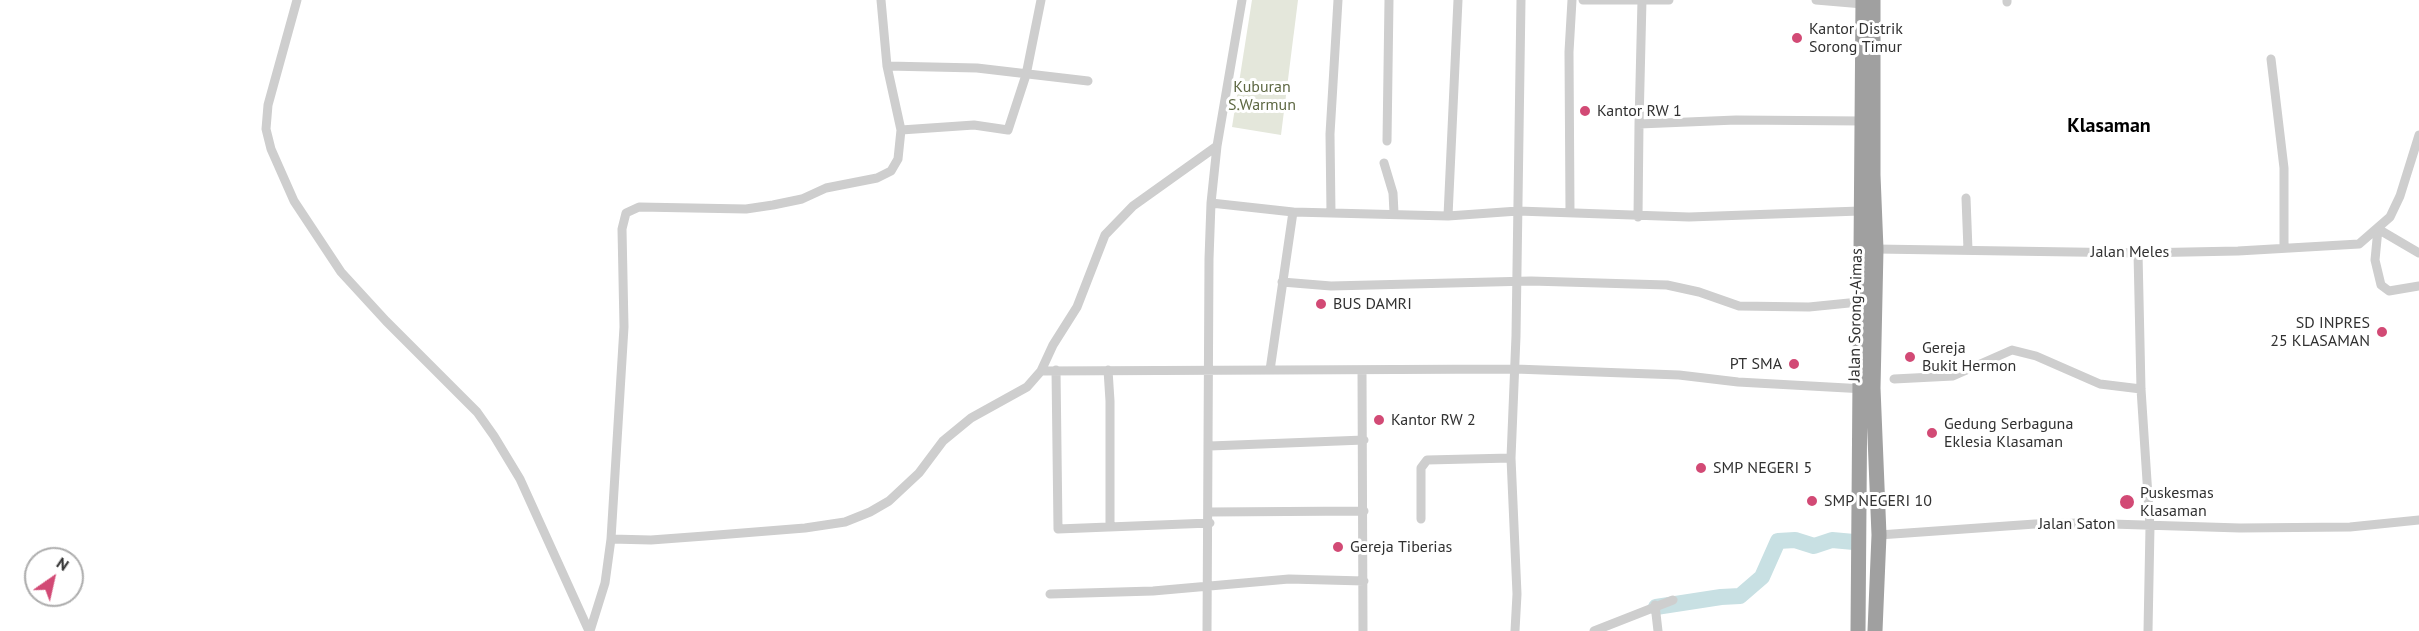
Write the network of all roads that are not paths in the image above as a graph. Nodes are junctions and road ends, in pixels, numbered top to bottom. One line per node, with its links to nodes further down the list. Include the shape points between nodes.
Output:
1 (297, 0): 73 (street, via 266,123 271,149 290,191 341,272 477,412 494,435 520,479)
2 (880, 0): 16 (street)
3 (1041, 0): 17 (street)
4 (1242, 0): 24 (street)
5 (1338, 0): 31 (street, via 1330,134)
6 (1389, 0): 23 (street)
7 (1458, 0): 34 (street)
8 (1521, 0): 28 (street)
9 (1572, 0): 33 (street)
10 (1584, 0): 11 (street)
11 (1642, 0): 12 (street); 20 (street)
12 (1668, 0)
13 (1816, 0): 14 (street)
14 (1866, 1): 19 (highway, Jalan Sorong-Aimas); 38 (highway, Jalan Sorong-Aimas)
15 (2271, 60): 37 (street, via 2284,168)
16 (887, 66): 17 (street, via 977,68); 21 (street)
17 (1026, 75): 18 (street); 21 (street, via 1006,131 974,125)
18 (1088, 81)
19 (1862, 121): 20 (street); 30 (highway, Jalan Sorong-Aimas)
20 (1639, 124): 35 (street)
21 (901, 130): 67 (street, via 896,165 877,178 826,188 802,200 746,209 639,207 626,213 621,229 624,327)
22 (2419, 135): 36 (street, via 2400,196 2390,217)
23 (1387, 141)
24 (1217, 146): 27 (street); 47 (street, via 1133,206 1105,235 1077,307)
25 (1384, 163): 32 (street)
26 (1966, 198): 39 (street)
27 (1211, 203): 29 (street); 50 (street)
28 (1518, 211): 33 (street); 34 (street); 43 (street)
29 (1293, 212): 31 (street); 42 (street)
30 (1860, 212): 35 (street); 45 (highway, Jalan Sorong-Aimas)
31 (1331, 213): 32 (street)
32 (1394, 213): 34 (street)
33 (1570, 213): 35 (street)
34 (1448, 216)
35 (1638, 217)
36 (2378, 228): 37 (street, Jalan Meles, via 2359,244); 41 (street); 44 (street, via 2375,260 2381,285 2389,291)
37 (2284, 246): 40 (street, Jalan Meles)
38 (1876, 249): 39 (street, Jalan Meles); 55 (highway, Jalan Sorong-Aimas)
39 (1968, 250): 40 (street, Jalan Meles)
40 (2138, 253): 54 (street)
41 (2419, 253)
42 (1282, 282): 43 (street, via 1342,286); 51 (street)
43 (1517, 282): 45 (street, via 1667,285 1748,307); 46 (street)
44 (2419, 286)
45 (1859, 302): 55 (highway, Jalan Sorong-Aimas)
46 (1515, 369): 52 (street); 55 (street, via 1678,375); 58 (street)
47 (1041, 370): 48 (street); 67 (street, via 1027,387 971,418 943,441 889,501 845,522 651,540)
48 (1056, 370): 49 (street); 64 (street, via 1058,529)
49 (1108, 370): 50 (street); 64 (street)
50 (1209, 370): 51 (street); 57 (street)
51 (1270, 370): 52 (street)
52 (1362, 370): 56 (street)
53 (1894, 379): 54 (street, via 1953,376 2012,350 2036,356 2100,384)
54 (2141, 388): 65 (street)
55 (1866, 389): 66 (highway, Jalan Sorong-Aimas); 79 (highway, Jalan Sorong-Aimas)
56 (1364, 441): 57 (street); 59 (street)
57 (1210, 446): 60 (street)
58 (1511, 458): 61 (street, via 1427,460 1421,468); 76 (street)
59 (1364, 511): 60 (street); 68 (street)
60 (1210, 512): 63 (street)
61 (1421, 519)
62 (2419, 520): 65 (street, Jalan Saton, via 2350,527)
63 (1210, 523): 64 (street); 69 (street)
64 (1110, 527)
65 (2150, 527): 66 (street, Jalan Saton, via 2035,524); 81 (street)
66 (1879, 535): 80 (highway, Jalan Sorong-Aimas)
67 (611, 539): 73 (street, via 605,583)
68 (1364, 581): 69 (street, via 1289,579); 75 (street)
69 (1209, 587): 70 (street); 74 (street)
70 (1050, 594)
71 (1673, 600): 72 (street)
72 (1656, 609): 77 (street); 78 (street)
73 (589, 631)
74 (1207, 631)
75 (1364, 631)
76 (1515, 631)
77 (1594, 631)
78 (1658, 631)
79 (1858, 631)
80 (1875, 631)
81 (2148, 631)

